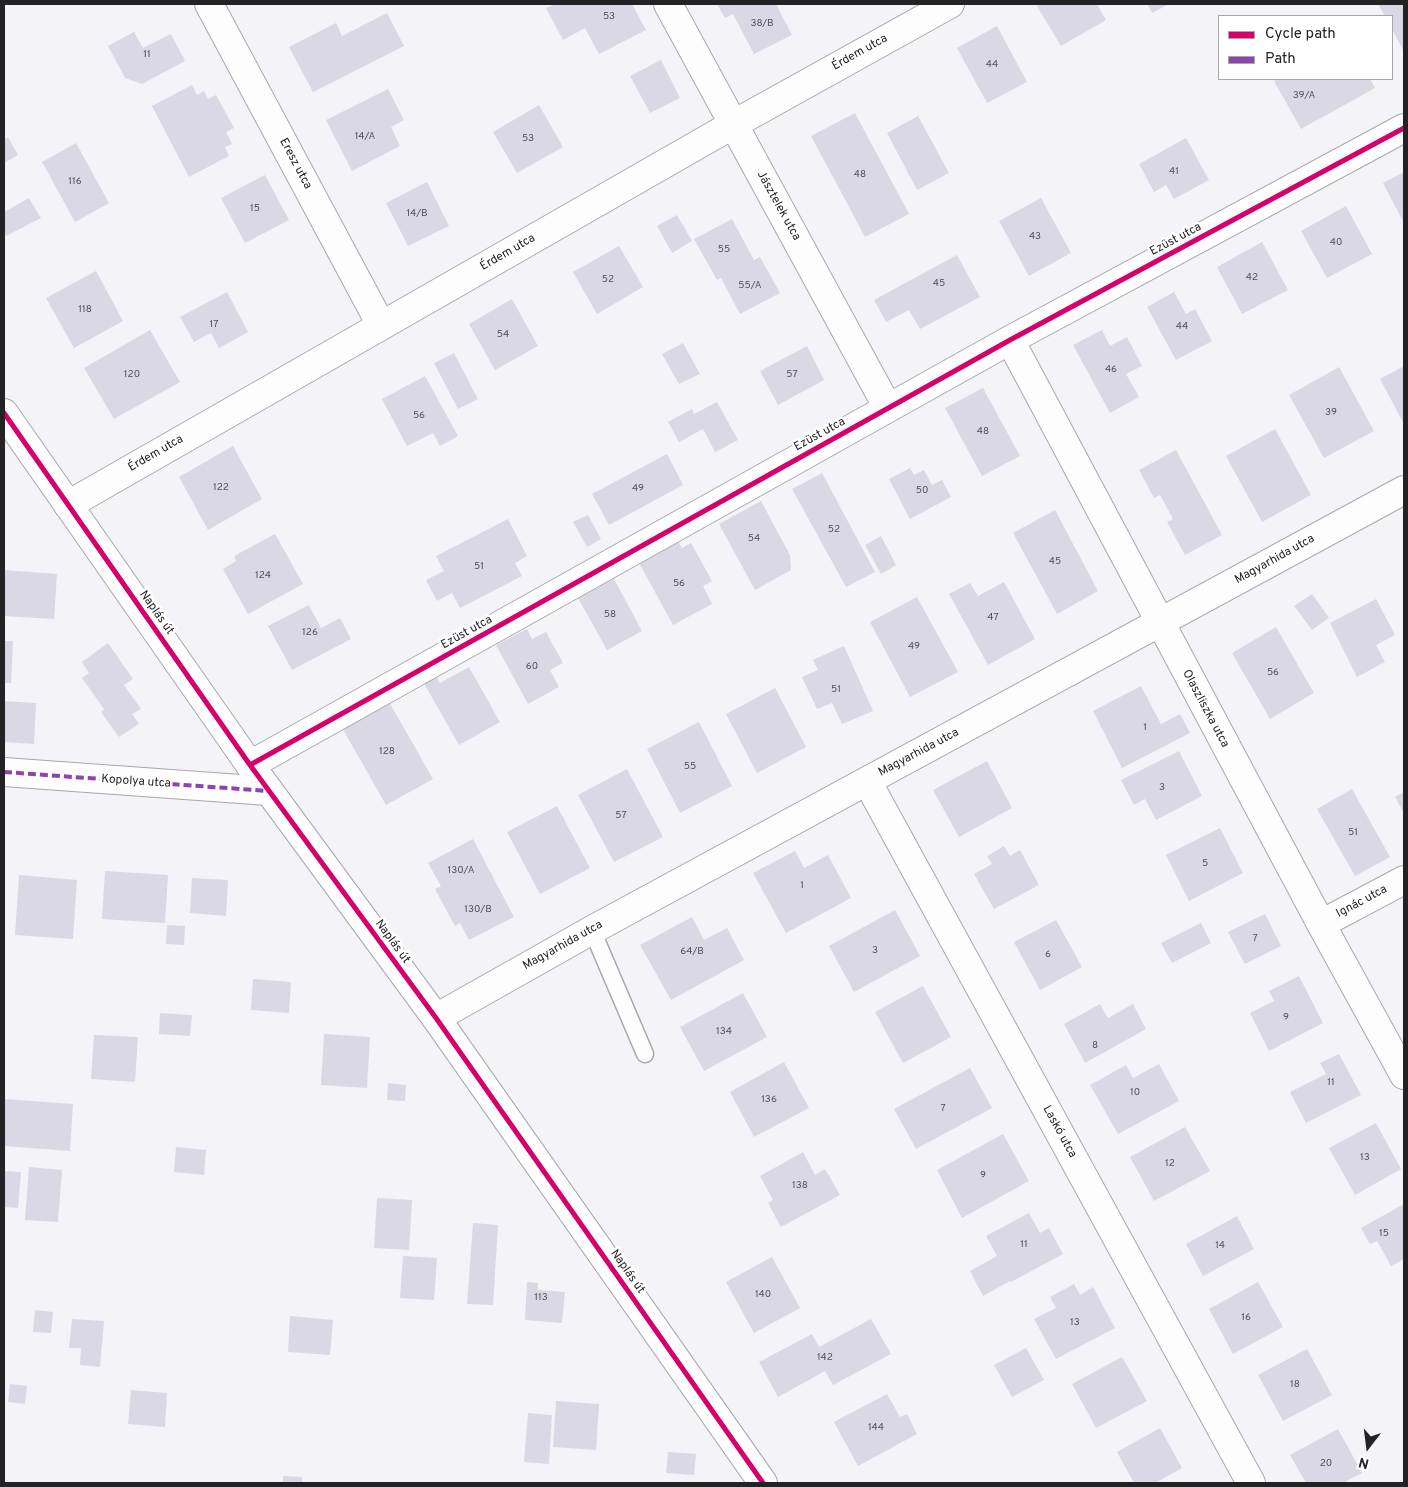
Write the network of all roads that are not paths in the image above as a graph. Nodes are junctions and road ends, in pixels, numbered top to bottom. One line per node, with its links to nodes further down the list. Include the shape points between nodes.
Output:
1 (210, 4): 6 (street, Eresz utca)
2 (668, 4): 4 (street, Jásztelek utca)
3 (950, 4): 4 (street, Érdem utca)
4 (734, 124): 6 (street, Érdem utca); 8 (street, Jásztelek utca)
5 (1404, 128): 7 (street, Ezüst utca)
6 (381, 325): 11 (street, Érdem utca)
7 (1010, 340): 8 (street, Ezüst utca); 12 (street, Olaszliszka utca)
8 (888, 408): 13 (street, Ezüst utca)
9 (4, 413): 11 (street, Naplás út)
10 (1404, 490): 12 (street, Magyarhida utca)
11 (68, 504): 13 (street, Naplás út)
12 (1160, 623): 15 (street, Magyarhida utca); 18 (street, Olaszliszka utca)
13 (250, 765): 16 (street, Naplás út)
14 (4, 772): 16 (street, Kopolya utca)
15 (867, 781): 19 (street, Magyarhida utca); 24 (street, Laskó utca)
16 (268, 791): 20 (street, Naplás út)
17 (1404, 880): 18 (street, Ignác utca)
18 (1320, 924): 22 (street, Olaszliszka utca)
19 (592, 930): 20 (street, Magyarhida utca); 21 (lane)
20 (436, 1018): 23 (street, Naplás út)
21 (645, 1054)
22 (1404, 1076)
23 (763, 1483)
24 (1252, 1483)

